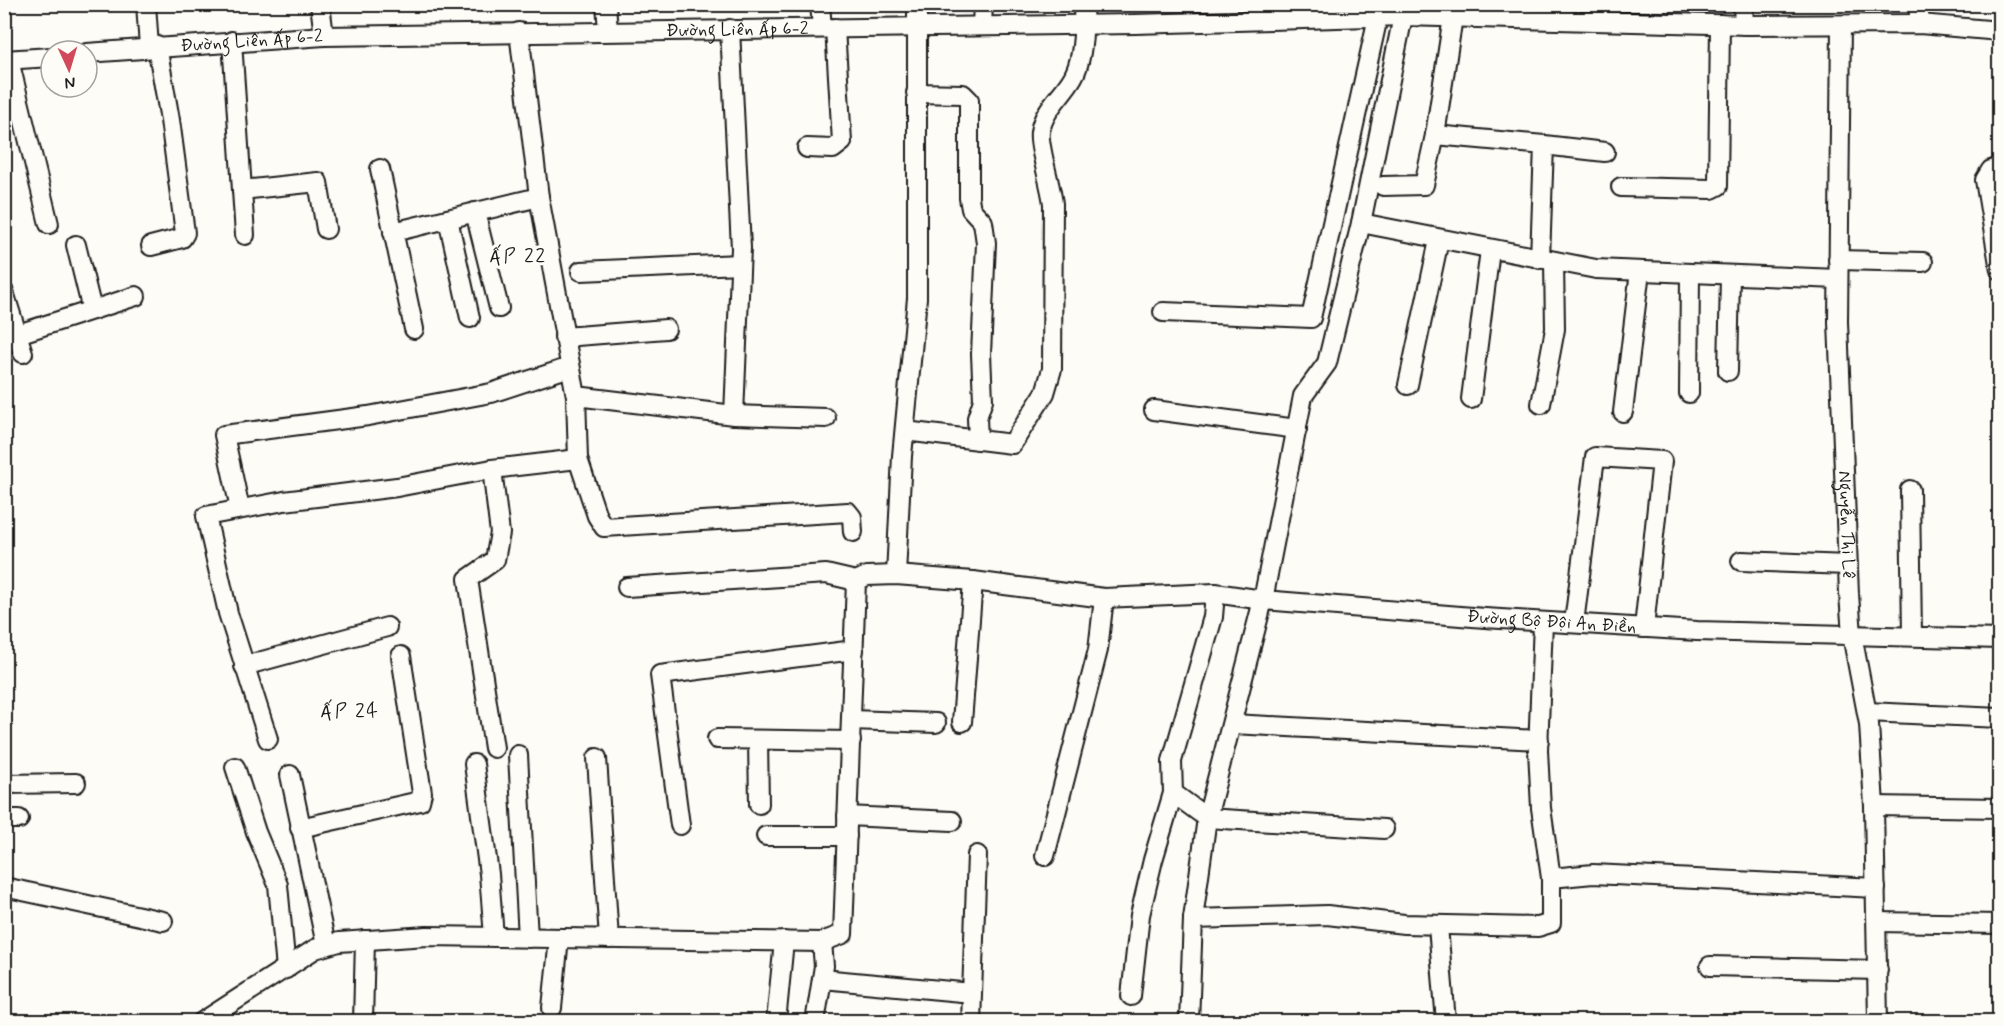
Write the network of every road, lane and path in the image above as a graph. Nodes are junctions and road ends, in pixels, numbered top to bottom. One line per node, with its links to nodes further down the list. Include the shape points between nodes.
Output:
1 (146, 4): 30 (street)
2 (320, 4): 28 (street)
3 (606, 4): 25 (street)
4 (820, 4): 23 (street)
5 (917, 4): 21 (street)
6 (983, 4): 22 (street)
7 (1083, 4): 16 (street)
8 (1743, 4): 19 (street)
9 (1918, 4): 18 (street)
10 (1487, 11): 12 (street, Đường Liên Ấp 6-2); 15 (street, Đường Liên Ấp 6-2)
11 (1309, 12): 13 (street, Đường Liên Ấp 6-2); 16 (street, Đường Liên Ấp 6-2)
12 (1557, 12): 17 (street, Đường Liên Ấp 6-2)
13 (1378, 16): 14 (street, Đường Liên Ấp 6-2); 70 (street, via 1311,318)
14 (1403, 16): 15 (street, Đường Liên Ấp 6-2); 47 (street)
15 (1453, 17): 35 (street)
16 (1084, 24): 22 (street, Đường Liên Ấp 6-2); 90 (street, via 1075,74 1045,116 1040,130 1053,204 1052,369 1048,387 1015,442 1006,445)
17 (1720, 24): 19 (street, Đường Liên Ấp 6-2); 42 (street, via 1718,186)
18 (1920, 24): 20 (street, Đường Liên Ấp 6-2); 26 (street, Đường Liên Ấp 6-2)
19 (1744, 25): 20 (street, Đường Liên Ấp 6-2)
20 (1841, 25): 57 (street, Nguyễn Thị Lê)
21 (916, 26): 22 (street, Đường Liên Ấp 6-2); 23 (street, Đường Liên Ấp 6-2); 34 (street)
22 (982, 26)
23 (828, 28): 24 (street, Đường Liên Ấp 6-2); 37 (street, via 842,142 832,149)
24 (730, 29): 25 (street, Đường Liên Ấp 6-2); 59 (street)
25 (608, 31): 27 (street, Đường Liên Ấp 6-2)
26 (2000, 31)
27 (519, 32): 28 (street, Đường Liên Ấp 6-2); 44 (street)
28 (324, 36): 29 (street, Đường Liên Ấp 6-2)
29 (232, 41): 30 (street, Đường Liên Ấp 6-2); 43 (street)
30 (153, 47): 31 (street, Đường Liên Ấp 6-2); 54 (street, via 170,120 185,233 182,238)
31 (99, 52)
32 (39, 58): 33 (street)
33 (7, 60): 48 (street)
34 (916, 93): 89 (street, via 917,298); 90 (street, via 963,94 969,100 969,198 971,209 983,222 986,243 983,400 977,418)
35 (1435, 135): 36 (street); 41 (street, via 1423,186)
36 (1544, 145): 38 (street); 56 (street)
37 (807, 148)
38 (1605, 152)
39 (2000, 167): 60 (street, via 1990,170 1985,180)
40 (380, 169): 50 (street)
41 (1383, 186)
42 (1621, 187)
43 (242, 190): 49 (street, via 317,182); 51 (street)
44 (539, 197): 45 (street); 75 (street)
45 (475, 212): 46 (street); 68 (street)
46 (448, 219): 50 (street); 71 (street)
47 (1361, 223): 52 (street); 88 (street, via 1327,363 1303,396)
48 (49, 224)
49 (326, 228)
50 (393, 232): 72 (street)
51 (245, 235)
52 (1438, 240): 55 (street); 79 (street)
53 (76, 245): 69 (street)
54 (152, 246)
55 (1490, 250): 56 (street); 82 (street)
56 (1547, 260): 62 (street, via 1596,269); 83 (street, via 1555,329)
57 (1838, 260): 58 (street); 65 (street, Nguyễn Thị Lê)
58 (1923, 262)
59 (740, 264): 61 (street); 86 (street)
60 (2000, 270)
61 (580, 271)
62 (1640, 271): 63 (street); 85 (street)
63 (1690, 274): 64 (street); 80 (street)
64 (1730, 276): 65 (street); 78 (street)
65 (1838, 279): 97 (street, Nguyễn Thị Lê)
66 (4, 292): 74 (street)
67 (136, 296): 69 (street)
68 (499, 308)
69 (92, 310): 74 (street)
70 (1163, 312)
71 (470, 318)
72 (414, 329)
73 (666, 329): 75 (street)
74 (18, 334): 76 (street)
75 (564, 337): 77 (street)
76 (23, 353)
77 (570, 367): 81 (street); 94 (street, via 491,393 368,416 224,435)
78 (1728, 370)
79 (1408, 385)
80 (1689, 393)
81 (576, 396): 86 (street); 91 (street)
82 (1471, 399)
83 (1541, 404)
84 (1154, 410): 88 (street)
85 (1623, 412)
86 (734, 415): 87 (street)
87 (826, 417)
88 (1297, 429): 104 (street)
89 (905, 431): 90 (street); 98 (street)
90 (978, 440)
91 (578, 459): 92 (street); 95 (street, via 604,527 848,512)
92 (492, 469): 94 (street, via 355,494); 126 (street, via 500,533 495,560 468,579)
93 (1910, 490): 110 (street)
94 (240, 509): 114 (street, via 206,519)
95 (853, 532)
96 (1741, 561): 97 (street)
97 (1848, 565): 109 (street, Nguyễn Thị Lê)
98 (896, 575): 99 (street, Đường Bộ Đội An Điền, via 867,576); 100 (street, Đường Bộ Đội An Điền)
99 (856, 581): 101 (street, via 826,573); 112 (street)
100 (973, 581): 103 (street, Đường Bộ Đội An Điền); 118 (street)
101 (627, 587)
102 (1215, 594): 103 (street, Đường Bộ Đội An Điền); 104 (street, Đường Bộ Đội An Điền); 134 (street, via 1213,617 1172,761)
103 (1104, 598): 147 (street, via 1098,650)
104 (1263, 600): 105 (street, Đường Bộ Đội An Điền); 120 (street)
105 (1543, 622): 106 (street, Đường Bộ Đội An Điền); 124 (street)
106 (1574, 623): 108 (street, Đường Bộ Đội An Điền); 108 (street, via 1595,457 1662,461)
107 (387, 627): 114 (street)
108 (1644, 628): 109 (street, Đường Bộ Đội An Điền)
109 (1852, 634): 110 (street, Đường Bộ Đội An Điền); 115 (street, Nguyễn Thị Lê)
110 (1912, 636): 111 (street, Đường Bộ Đội An Điền)
111 (2000, 639)
112 (854, 650): 117 (street); 141 (street, via 660,675)
113 (401, 657): 142 (street, via 420,801)
114 (244, 666): 122 (street)
115 (1867, 712): 116 (street); 136 (street, Nguyễn Thị Lê)
116 (2000, 718)
117 (851, 720): 119 (street); 125 (street)
118 (962, 722)
119 (936, 723)
120 (1232, 724): 124 (street); 139 (street)
121 (717, 739): 123 (street)
122 (268, 740)
123 (758, 740): 125 (street); 135 (street)
124 (1539, 740): 148 (street, via 1541,808)
125 (850, 741): 138 (street)
126 (494, 748)
127 (518, 755): 157 (street)
128 (597, 758): 159 (street)
129 (474, 764): 156 (street)
130 (235, 766): 165 (street, via 278,885)
131 (290, 775): 142 (street)
132 (76, 783): 133 (street)
133 (4, 784)
134 (1173, 793): 139 (street); 169 (street, via 1140,915)
135 (759, 804)
136 (1874, 806): 137 (street); 150 (street, Nguyễn Thị Lê)
137 (2000, 808)
138 (848, 816): 140 (street); 145 (street)
139 (1207, 818): 143 (street); 151 (street)
140 (952, 821)
141 (680, 825)
142 (300, 828): 163 (street)
143 (1384, 829)
144 (766, 836): 145 (street)
145 (847, 836): 162 (street, via 843,934)
146 (977, 855): 168 (street)
147 (1045, 856)
148 (1551, 878): 150 (street, via 1593,874); 155 (street, via 1548,925)
149 (4, 887): 152 (street)
150 (1876, 888): 153 (street, Nguyễn Thị Lê)
151 (1192, 919): 155 (street, via 1327,915); 176 (street)
152 (164, 921)
153 (1877, 922): 154 (street); 166 (street, Nguyễn Thị Lê)
154 (2000, 924)
155 (1438, 926): 177 (street)
156 (494, 937): 157 (street); 160 (street)
157 (528, 938): 158 (street)
158 (560, 938): 159 (street); 170 (street)
159 (609, 939): 161 (street)
160 (365, 940): 163 (street); 172 (street)
161 (784, 941): 162 (street); 173 (street)
162 (822, 942): 167 (street)
163 (326, 945): 165 (street)
164 (1710, 966): 166 (street)
165 (286, 969): 171 (street)
166 (1878, 970): 178 (street, Nguyễn Thị Lê)
167 (822, 979): 168 (street); 174 (street)
168 (972, 993): 175 (street)
169 (1131, 996)
170 (552, 1008)
171 (202, 1022)
172 (363, 1022)
173 (776, 1022)
174 (815, 1022)
175 (971, 1022)
176 (1189, 1022)
177 (1446, 1022)
178 (1878, 1022)

